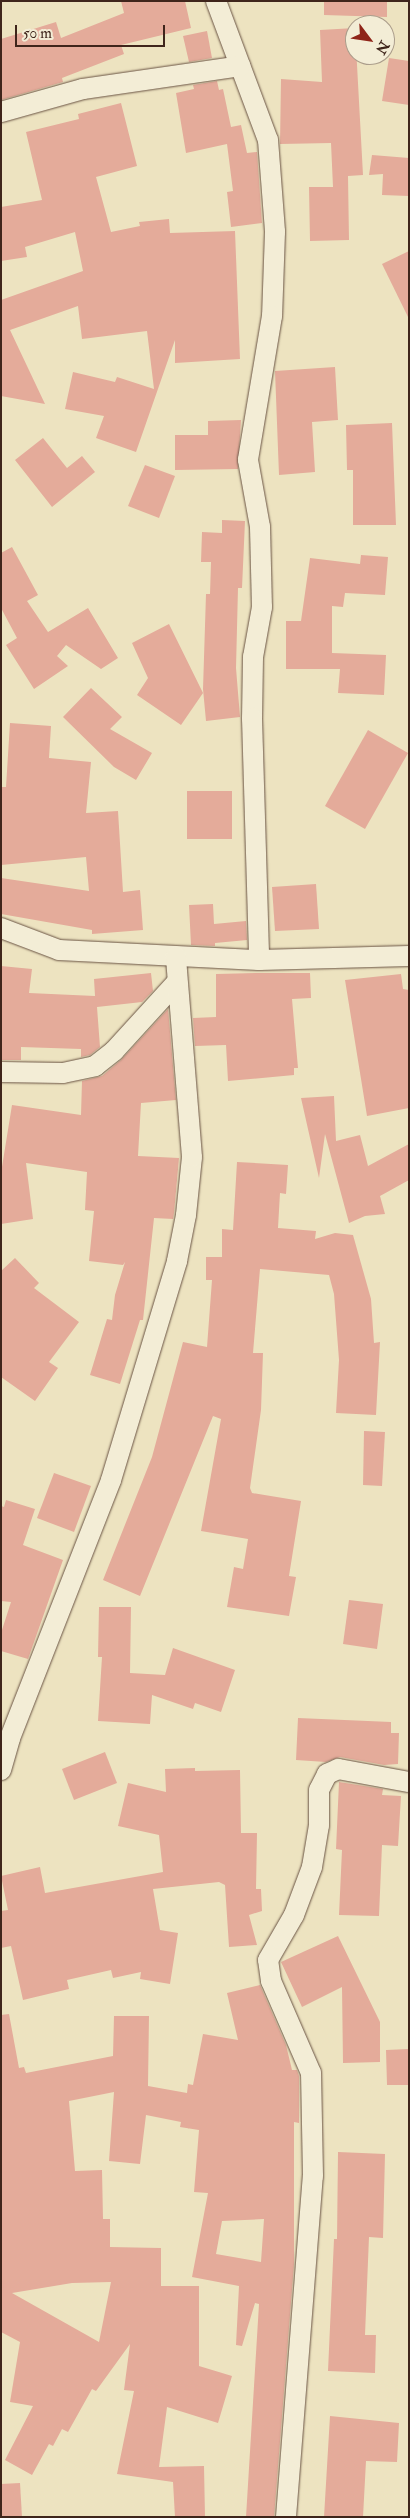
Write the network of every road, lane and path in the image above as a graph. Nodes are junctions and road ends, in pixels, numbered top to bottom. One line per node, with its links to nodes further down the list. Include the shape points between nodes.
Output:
1 (216, 1): 2 (street)
2 (240, 66): 3 (street, via 83,89); 7 (street, via 268,140 275,232 272,316 248,460 261,535 262,608 253,657 252,718)
3 (1, 112)
4 (1, 928): 6 (street, via 59,950)
5 (409, 956): 7 (street)
6 (176, 957): 7 (street); 8 (street)
7 (259, 960)
8 (177, 982): 9 (street, via 114,1052 95,1066 63,1073); 10 (street, via 192,1157 177,1261 111,1480 10,1738)
9 (1, 1072)
10 (1, 1770)
11 (409, 1782): 12 (street, via 338,1770 327,1774 319,1790 319,1825 312,1867 294,1915 268,1960 271,1981 311,2073 313,2176)
12 (286, 2517)

